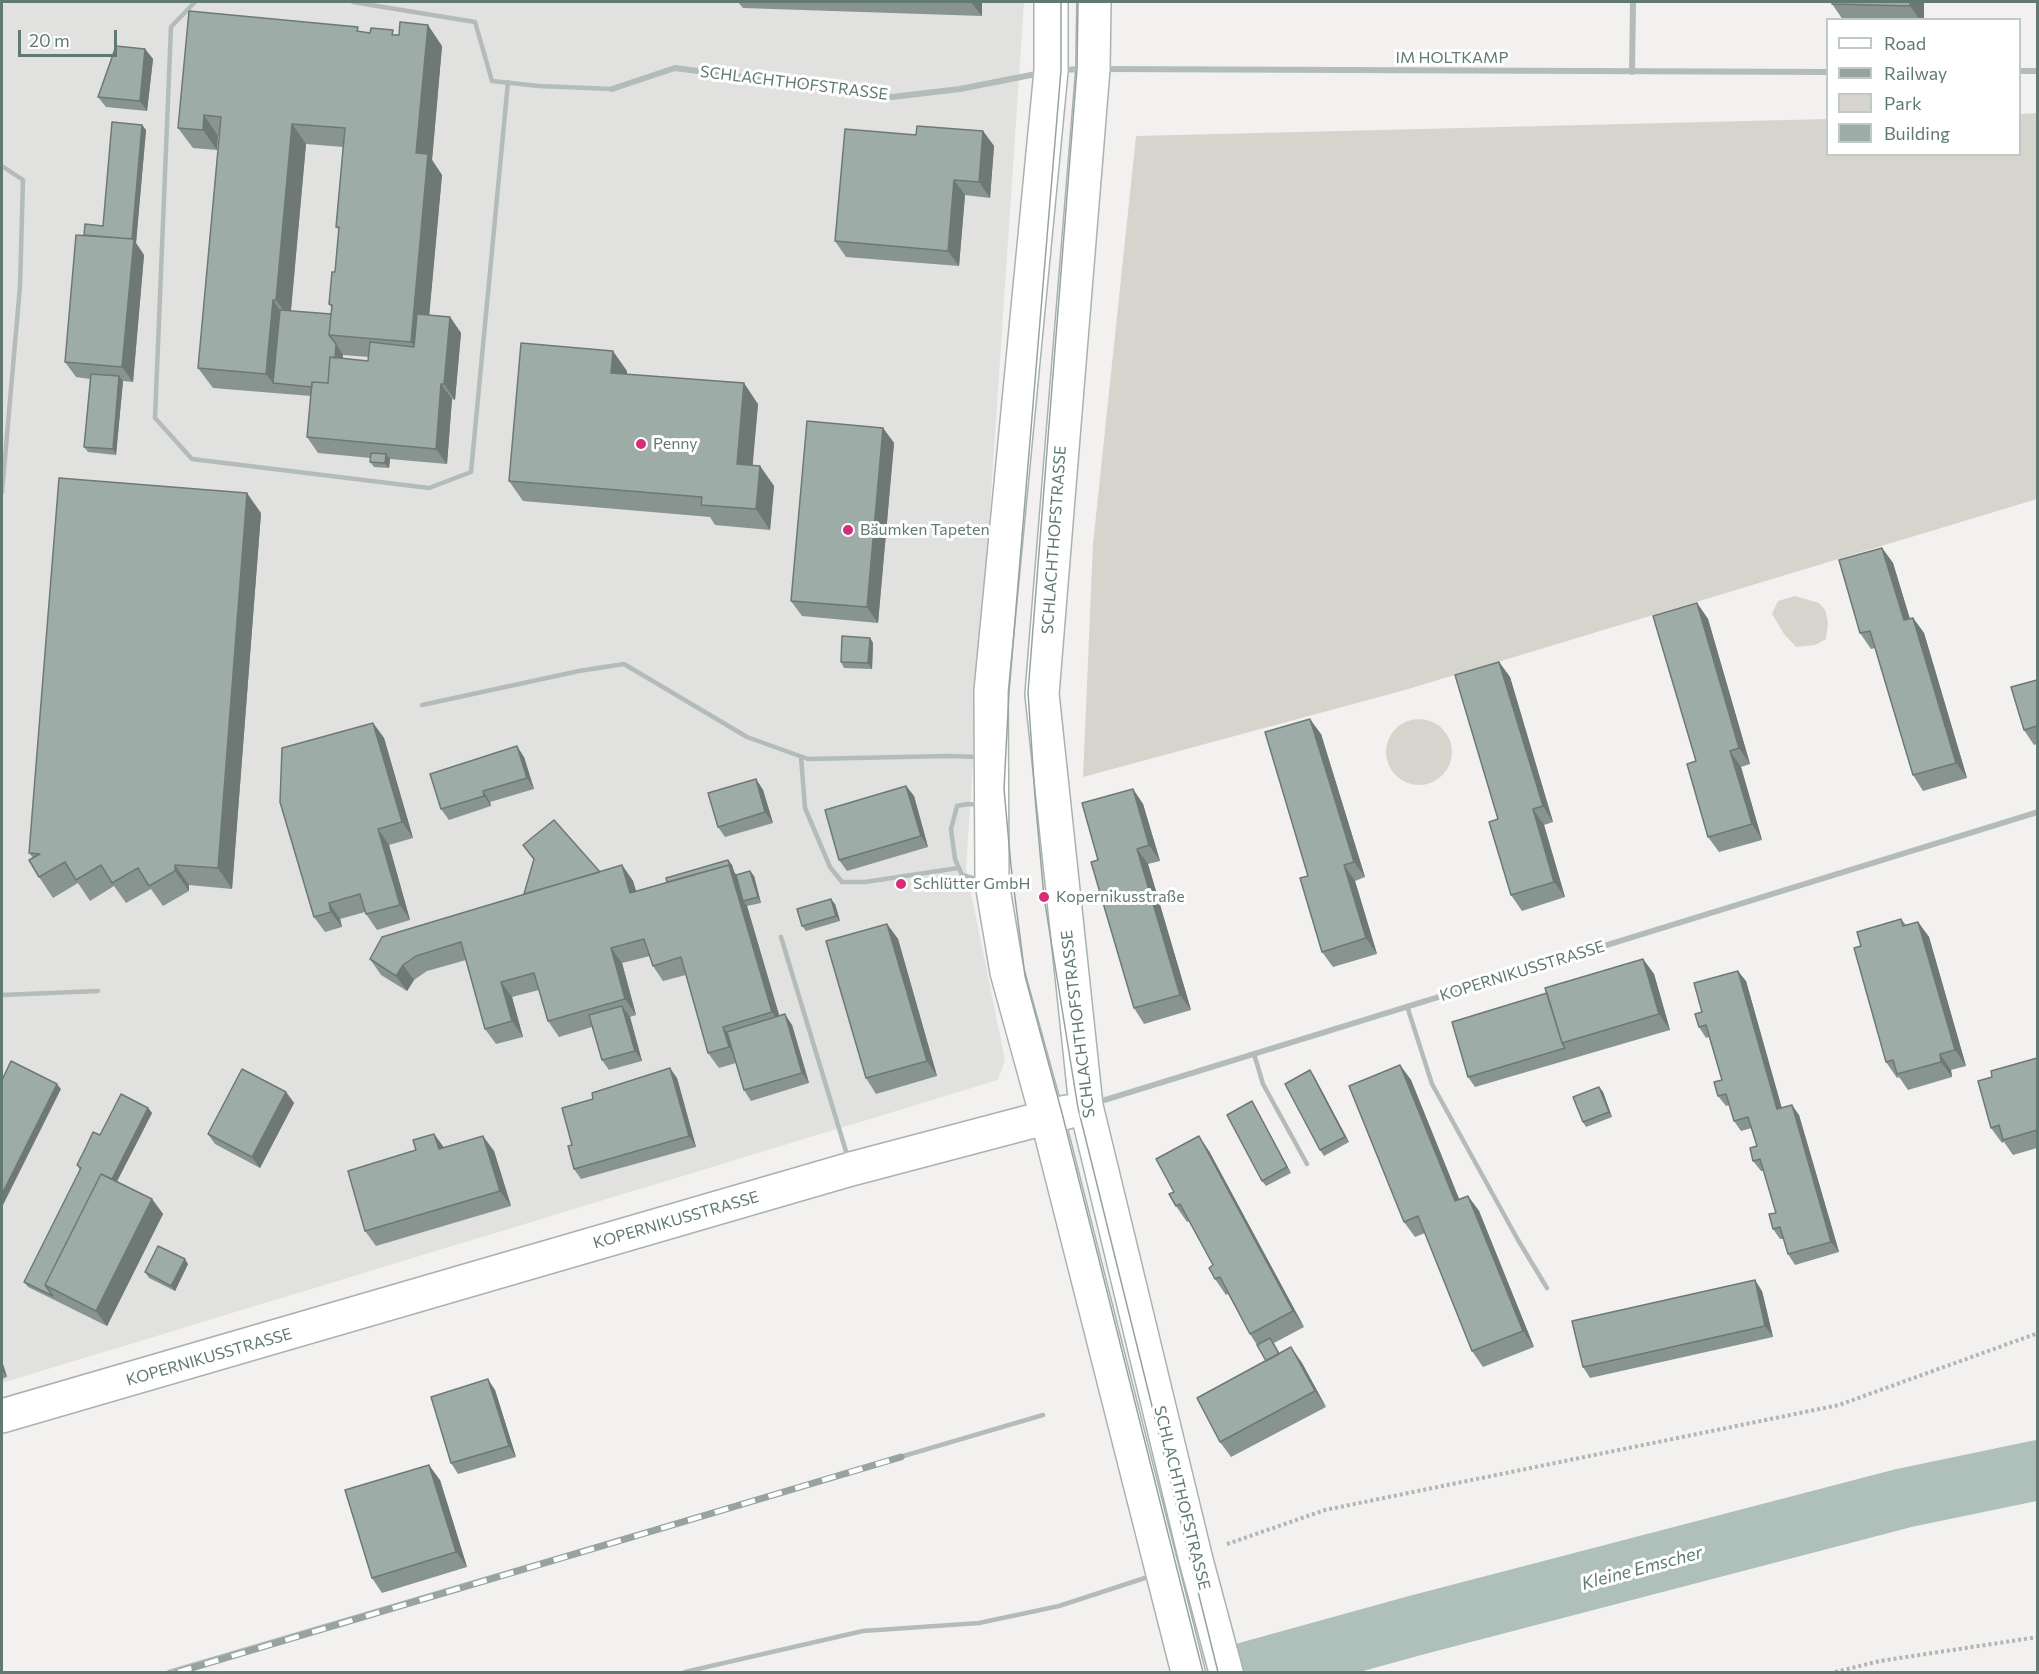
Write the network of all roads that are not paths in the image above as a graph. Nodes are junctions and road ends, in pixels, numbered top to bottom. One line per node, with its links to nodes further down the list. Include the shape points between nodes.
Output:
1 (195, 2): 11 (lane, via 171,27 155,418 192,459 429,488 471,472)
2 (353, 2): 11 (lane, via 476,22 492,81)
3 (1051, 2): 6 (street, SCHLACHTHOFSTRASSE)
4 (1094, 2): 6 (street, SCHLACHTHOFSTRASSE)
5 (1633, 2): 9 (street)
6 (1073, 70): 9 (street, IM HOLTKAMP); 12 (street, SCHLACHTHOFSTRASSE, via 892,97 675,68); 17 (street, SCHLACHTHOFSTRASSE, via 991,691); 27 (street, SCHLACHTHOFSTRASSE, via 1042,694)
7 (2021, 71): 8 (street)
8 (2037, 71)
9 (1632, 72): 10 (street, IM HOLTKAMP)
10 (1826, 72)
11 (508, 82): 12 (lane)
12 (612, 89)
13 (2, 166): 14 (lane, via 23,180 20,286)
14 (2, 492)
15 (422, 705): 16 (lane, via 624,664 747,737)
16 (801, 757): 17 (lane); 20 (lane, via 805,808 830,867 842,882)
17 (991, 758): 18 (street, SCHLACHTHOFSTRASSE)
18 (990, 806): 20 (lane, via 957,806 951,830); 21 (street, SCHLACHTHOFSTRASSE)
19 (2037, 812): 25 (street, KOPERNIKUSSTRASSE)
20 (958, 868): 21 (lane, via 962,875)
21 (992, 883): 28 (street, SCHLACHTHOFSTRASSE, via 1007,972)
22 (781, 937): 30 (lane)
23 (98, 991): 24 (lane)
24 (2, 995)
25 (1407, 1006): 26 (street, KOPERNIKUSSTRASSE); 31 (lane, via 1432,1084)
26 (1254, 1054): 27 (street, KOPERNIKUSSTRASSE); 29 (lane, via 1263,1084)
27 (1086, 1106): 28 (street, KOPERNIKUSSTRASSE); 38 (street, SCHLACHTHOFSTRASSE)
28 (1047, 1117): 30 (street, KOPERNIKUSSTRASSE); 34 (street, SCHLACHTHOFSTRASSE)
29 (1306, 1164)
30 (851, 1169): 33 (street, KOPERNIKUSSTRASSE)
31 (1547, 1288)
32 (1043, 1414): 35 (lane)
33 (2, 1416)
34 (1162, 1572): 36 (lane, via 1059,1606 979,1623 863,1631); 37 (street, SCHLACHTHOFSTRASSE)
35 (169, 1672)
36 (685, 1672)
37 (1188, 1672)
38 (1226, 1672)

